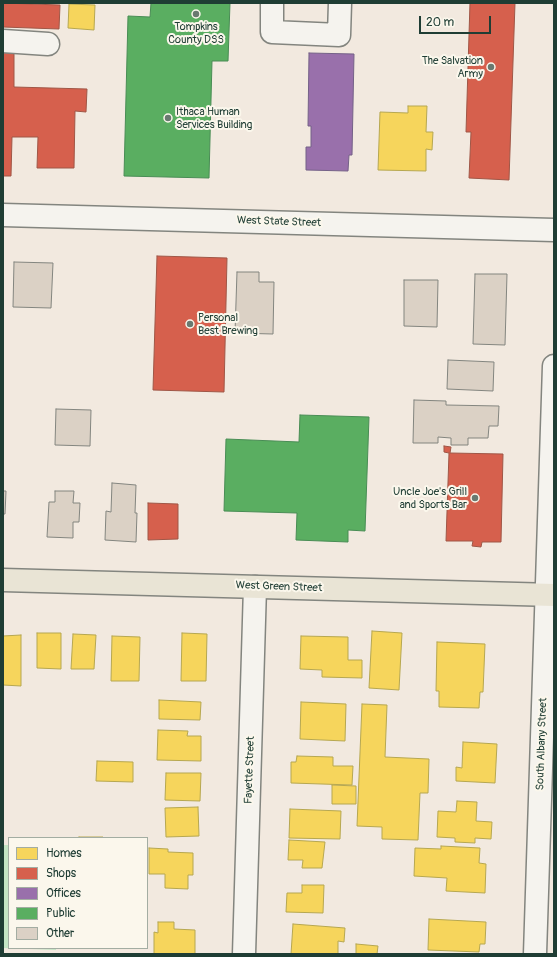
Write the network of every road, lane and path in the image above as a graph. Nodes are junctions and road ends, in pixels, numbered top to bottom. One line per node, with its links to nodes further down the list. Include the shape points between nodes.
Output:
1 (272, 3): 2 (street, via 272,32 339,35)
2 (340, 3)
3 (3, 41): 4 (street)
4 (48, 44)
5 (3, 215): 6 (street, West State Street)
6 (554, 230)
7 (554, 366): 10 (street, South Albany Street)
8 (3, 580): 9 (highway, West Green Street)
9 (255, 587): 10 (highway, West Green Street); 11 (street, Fayette Street)
10 (551, 595): 12 (street, South Albany Street)
11 (244, 954)
12 (535, 954)

